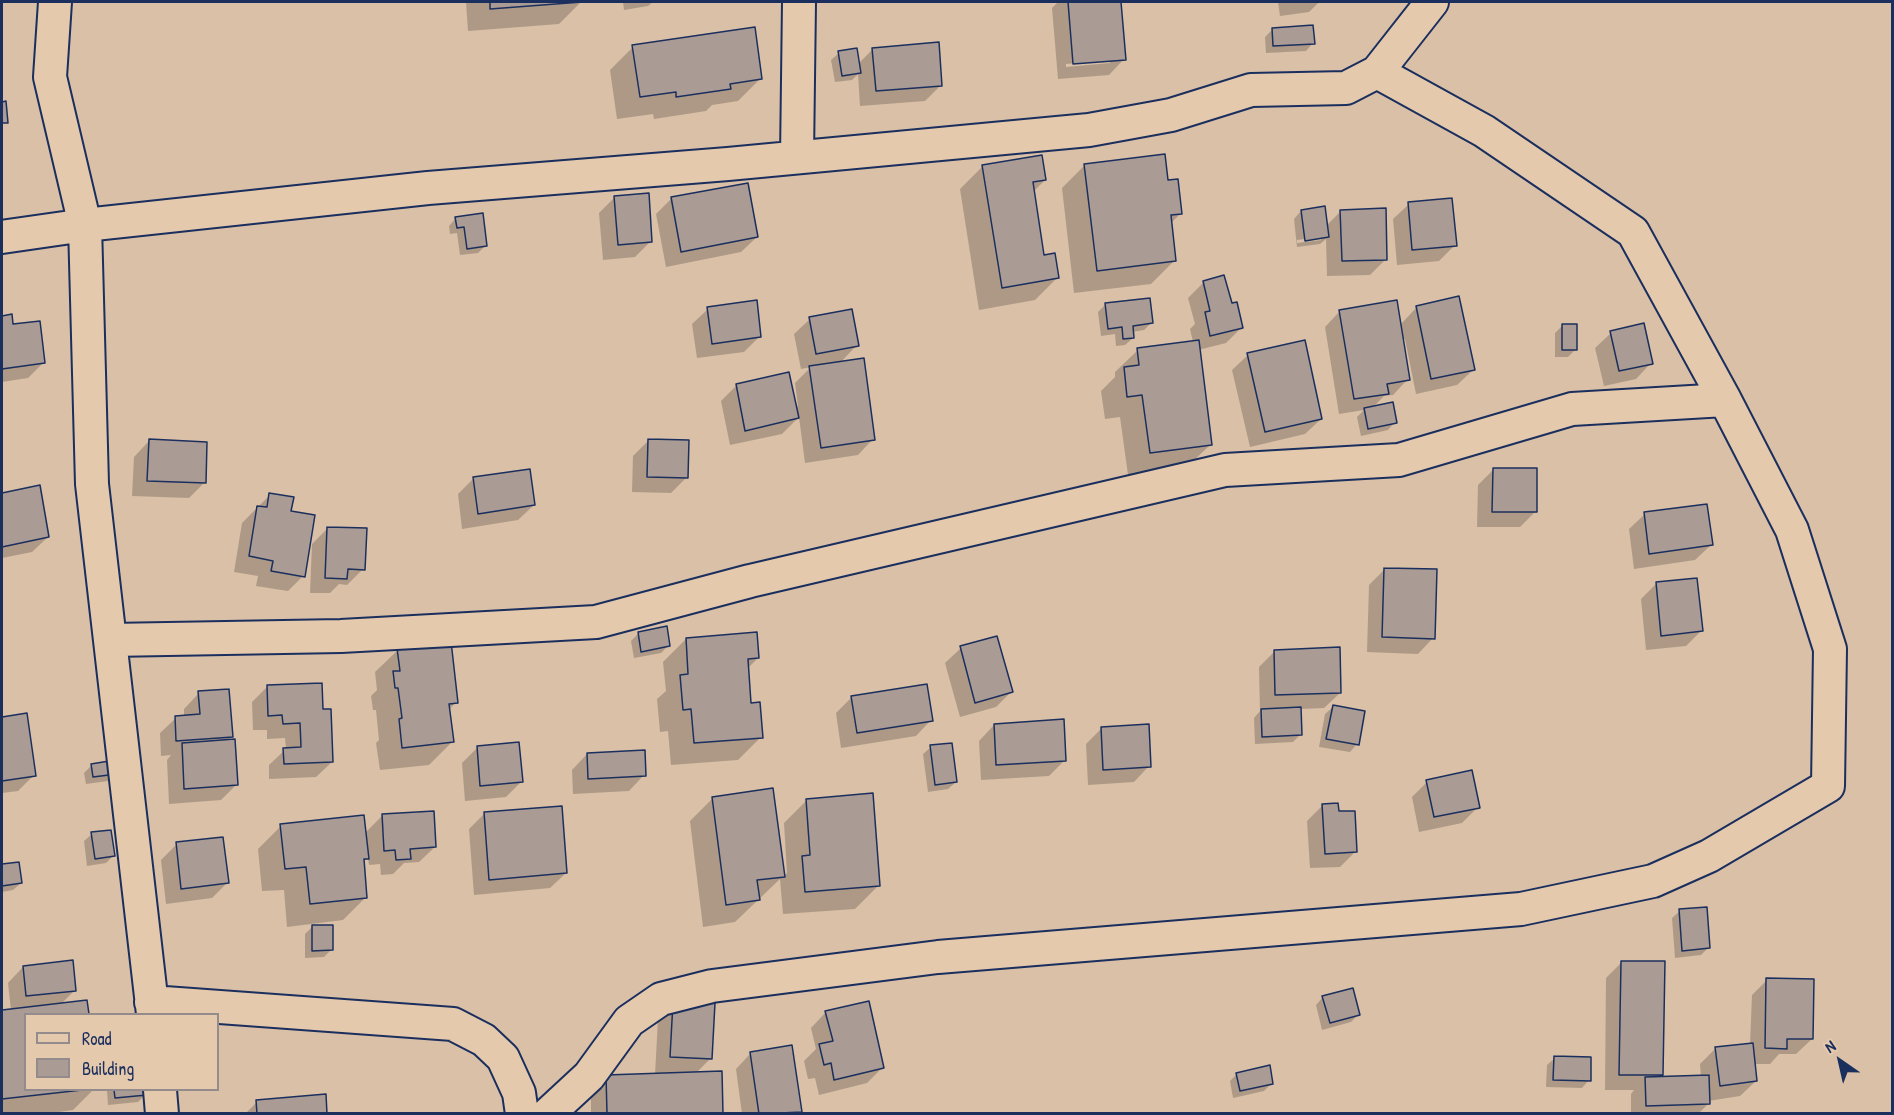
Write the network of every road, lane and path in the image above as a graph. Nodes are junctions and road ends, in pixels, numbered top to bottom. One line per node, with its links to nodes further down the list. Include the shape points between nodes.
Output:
1 (55, 2): 6 (street, via 50,78)
2 (798, 2): 5 (street)
3 (1432, 2): 4 (street)
4 (1377, 72): 5 (street, via 1346,88 1251,90 1171,115 1089,129); 8 (street, via 1484,131 1634,232)
5 (797, 158): 6 (street, via 428,188)
6 (85, 225): 7 (street); 9 (street, via 92,484)
7 (2, 237)
8 (1725, 400): 9 (street, via 1572,409 1399,460 1225,470 750,581 596,622 341,636); 14 (street, via 1792,530 1830,649 1828,786 1709,856 1653,881 1521,909 938,957 692,991 661,999 629,1021 589,1076)
9 (110, 640): 10 (street)
10 (152, 1008): 13 (street, via 453,1024 484,1040 503,1058 519,1093)
11 (160, 1091): 12 (street)
12 (162, 1113)
13 (522, 1113)
14 (548, 1113)

